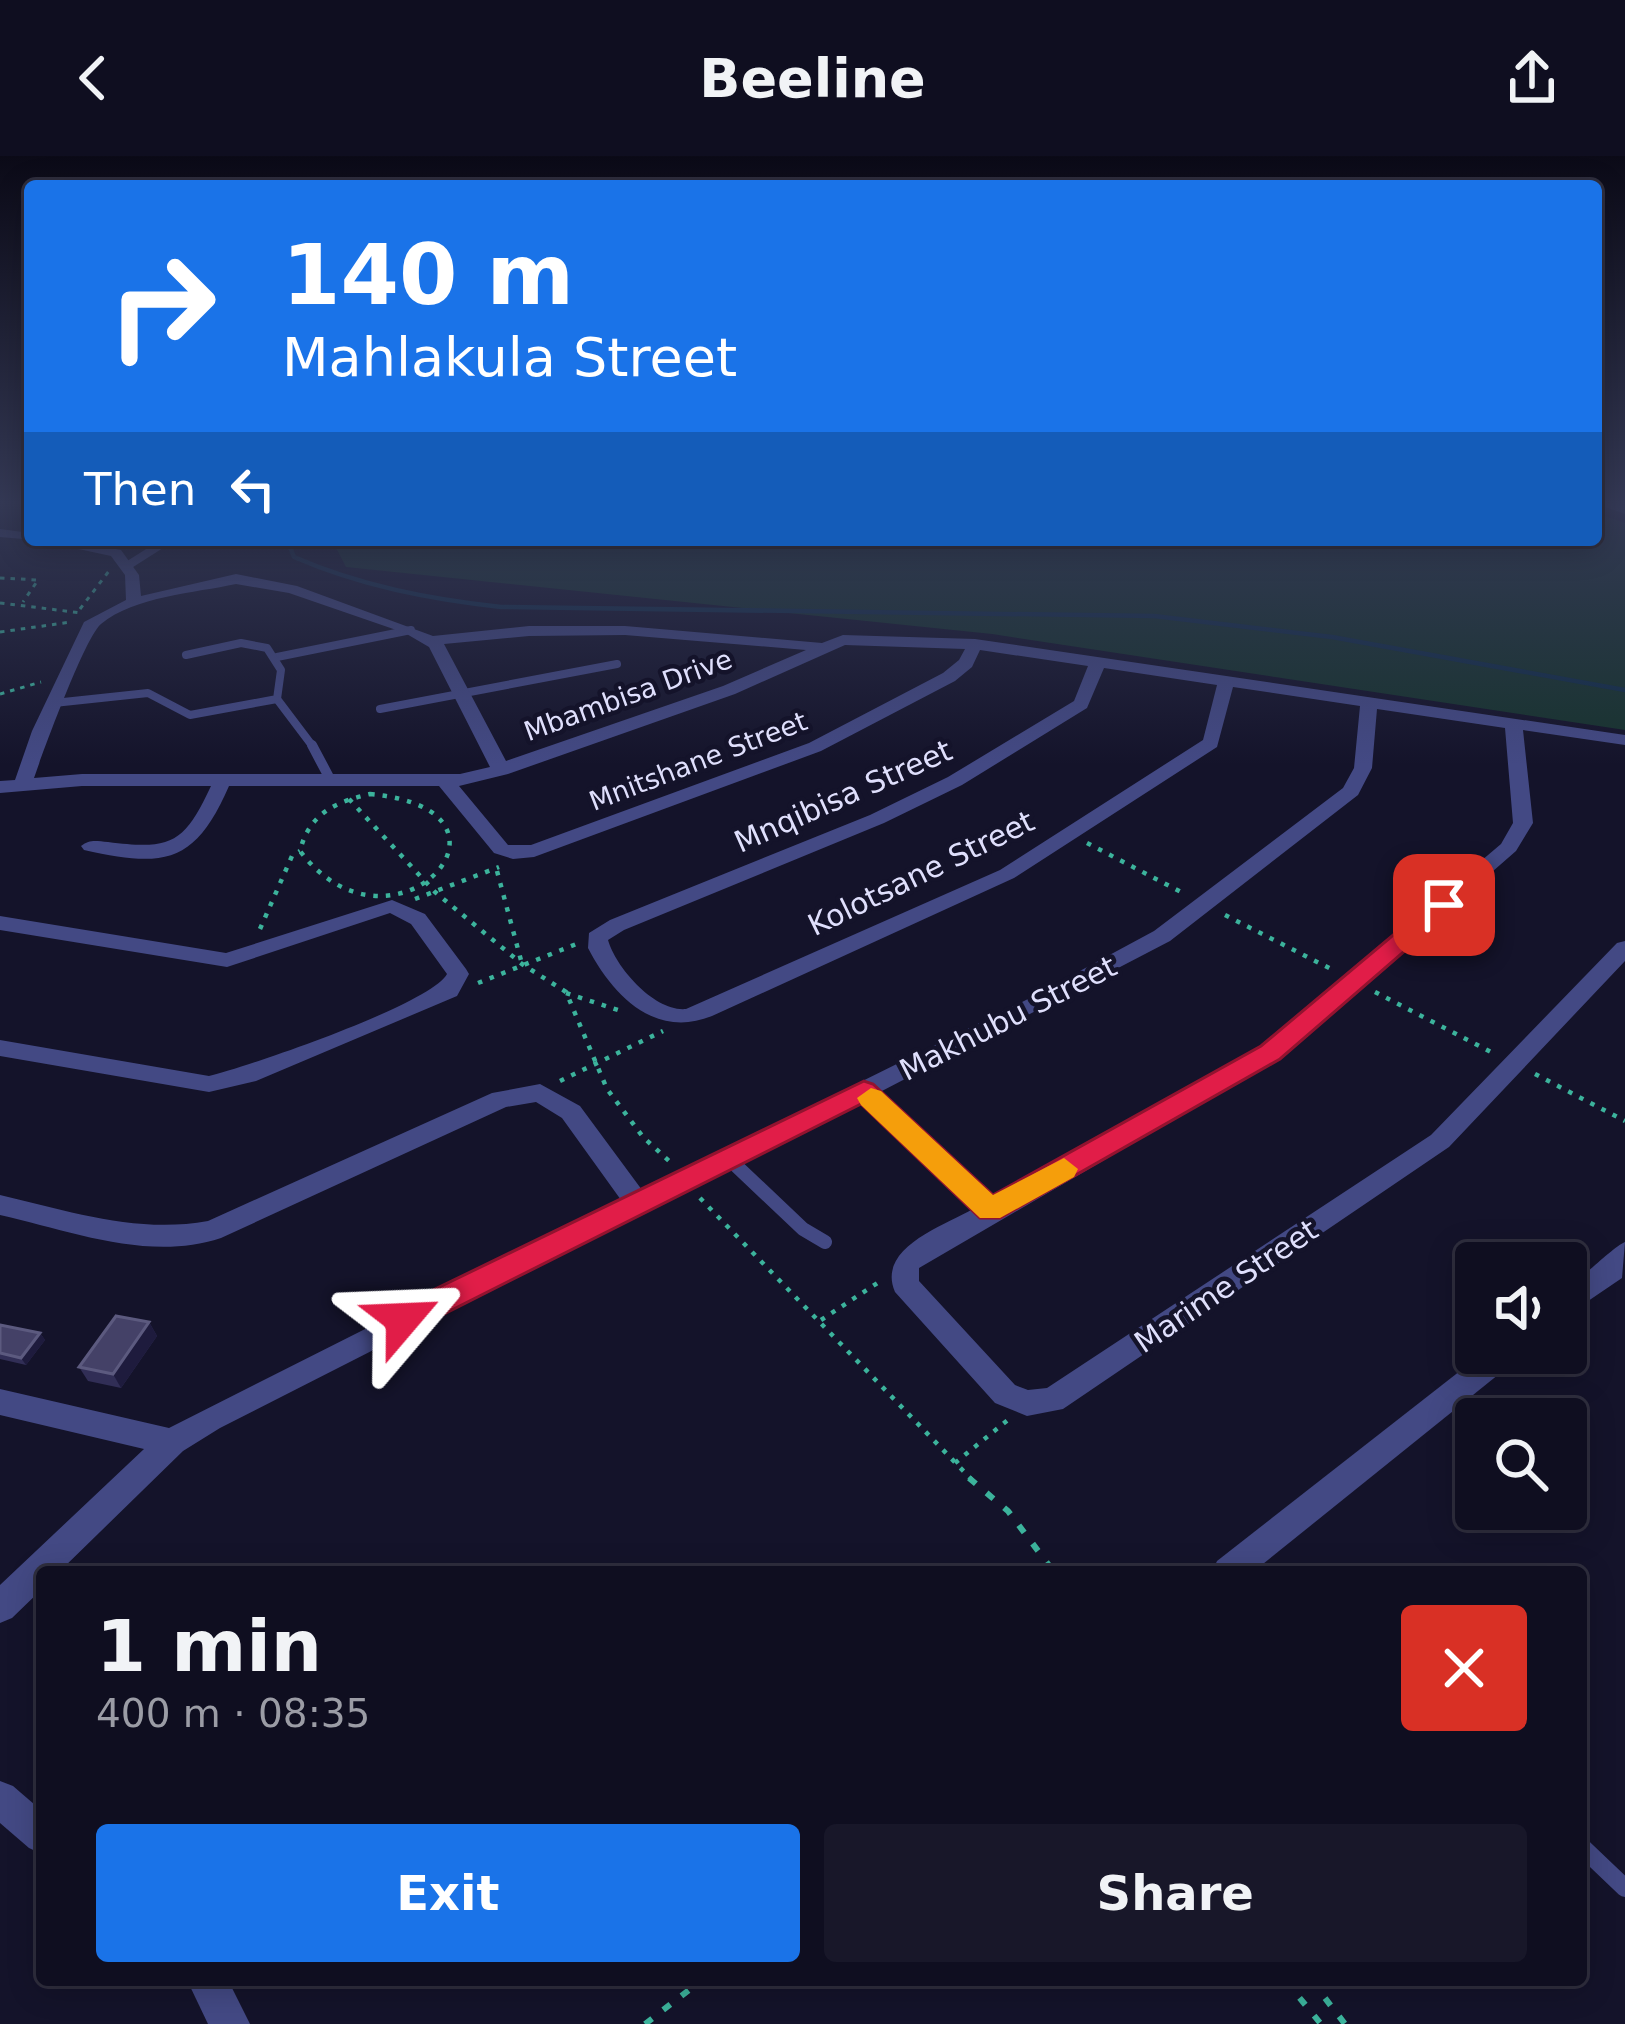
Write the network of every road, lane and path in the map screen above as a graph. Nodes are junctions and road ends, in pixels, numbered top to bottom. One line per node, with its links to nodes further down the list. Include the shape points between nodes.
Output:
1 (31, 590): 8 (path)
2 (98, 590): 9 (path)
3 (131, 590): 6 (street)
4 (180, 590): 6 (street)
5 (292, 590): 10 (street)
6 (134, 602): 19 (street, via 92,622)
7 (0, 603): 8 (path)
8 (22, 604): 9 (path)
9 (80, 609): 11 (path, via 85,618)
10 (411, 630): 12 (street); 16 (lane)
11 (0, 632)
12 (432, 641): 14 (street, via 588,627); 21 (street)
13 (975, 644): 14 (street, Mbambisa Drive, via 873,638); 17 (street, Mbambisa Drive); 38 (street, Mnitshane Street, via 949,677 814,747)
14 (820, 647): 29 (street, Mbambisa Drive, via 729,690)
15 (185, 655): 16 (lane, via 251,642)
16 (277, 657): 23 (lane)
17 (1098, 661): 20 (street, Mbambisa Drive); 42 (street, Mnqibisa Street, via 1081,704 955,781 617,925)
18 (617, 664): 21 (lane)
19 (67, 674): 22 (path); 25 (street)
20 (1226, 681): 24 (street, Mbambisa Drive); 47 (street, Kolotsane Street, via 1211,743 1042,854)
21 (464, 693): 26 (lane); 29 (street)
22 (0, 694)
23 (277, 699): 25 (lane, via 190,715 148,693); 31 (lane, via 308,734)
24 (1369, 702): 27 (street, Mbambisa Drive); 49 (street, Makhubu Street, via 1356,784 1306,828 1140,950)
25 (54, 703): 33 (street)
26 (380, 710)
27 (1514, 724): 28 (street, Mbambisa Drive); 54 (street, via 1523,823 1509,848 1271,1052)
28 (1625, 740)
29 (501, 770): 32 (street, Mbambisa Drive)
30 (223, 779): 31 (street, Mbambisa Drive); 33 (street, Mbambisa Drive); 36 (street, via 181,849 149,854)
31 (330, 779): 32 (street, Mbambisa Drive)
32 (444, 781): 38 (street, via 501,849)
33 (23, 785): 34 (street); 35 (street, Mbambisa Drive)
34 (0, 787)
35 (0, 800)
36 (91, 846)
37 (300, 851): 37 (path, via 308,823 323,810 370,794 426,809 452,844 439,875 391,894 335,886); 44 (path)
38 (520, 853): 39 (path)
39 (497, 868): 40 (path); 45 (path)
40 (392, 906): 44 (street); 46 (street, via 418,919)
41 (0, 923): 44 (street, via 206,958)
42 (599, 947): 45 (path); 47 (street, via 653,1010)
43 (1625, 948): 62 (street, Marime Street, via 1457,1127 1412,1163 1066,1392)
44 (248, 956)
45 (522, 964): 46 (path)
46 (453, 983): 48 (street, via 219,1083)
47 (679, 1018): 50 (path)
48 (0, 1048)
49 (864, 1091): 51 (street, Makhubu Street); 54 (street)
50 (539, 1093): 52 (street, via 571,1112); 53 (street, via 501,1100 188,1238)
51 (728, 1158): 52 (street, Makhubu Street); 55 (lane)
52 (638, 1204): 63 (street, Makhubu Street)
53 (0, 1205)
54 (990, 1210): 56 (street)
55 (825, 1241)
56 (907, 1264): 59 (path); 62 (street, via 910,1293 1005,1394)
57 (1621, 1267): 58 (street)
58 (1587, 1290)
59 (820, 1321)
60 (1478, 1374): 66 (street)
61 (0, 1402): 63 (street)
62 (1027, 1403): 64 (path)
63 (172, 1442): 65 (street, Makhubu Street)
64 (955, 1463)
65 (43, 1566)
66 (1236, 1566)
67 (36, 1572): 68 (street, Makhubu Street)
68 (0, 1607)
69 (0, 1799): 70 (street)
70 (36, 1829)
71 (1587, 1852): 72 (lane)
72 (1625, 1888)
73 (210, 1986): 77 (street)
74 (694, 1986): 78 (path)
75 (1291, 1986): 79 (path)
76 (1315, 1986): 80 (path)
77 (230, 2024)
78 (645, 2024)
79 (1321, 2024)
80 (1346, 2024)

